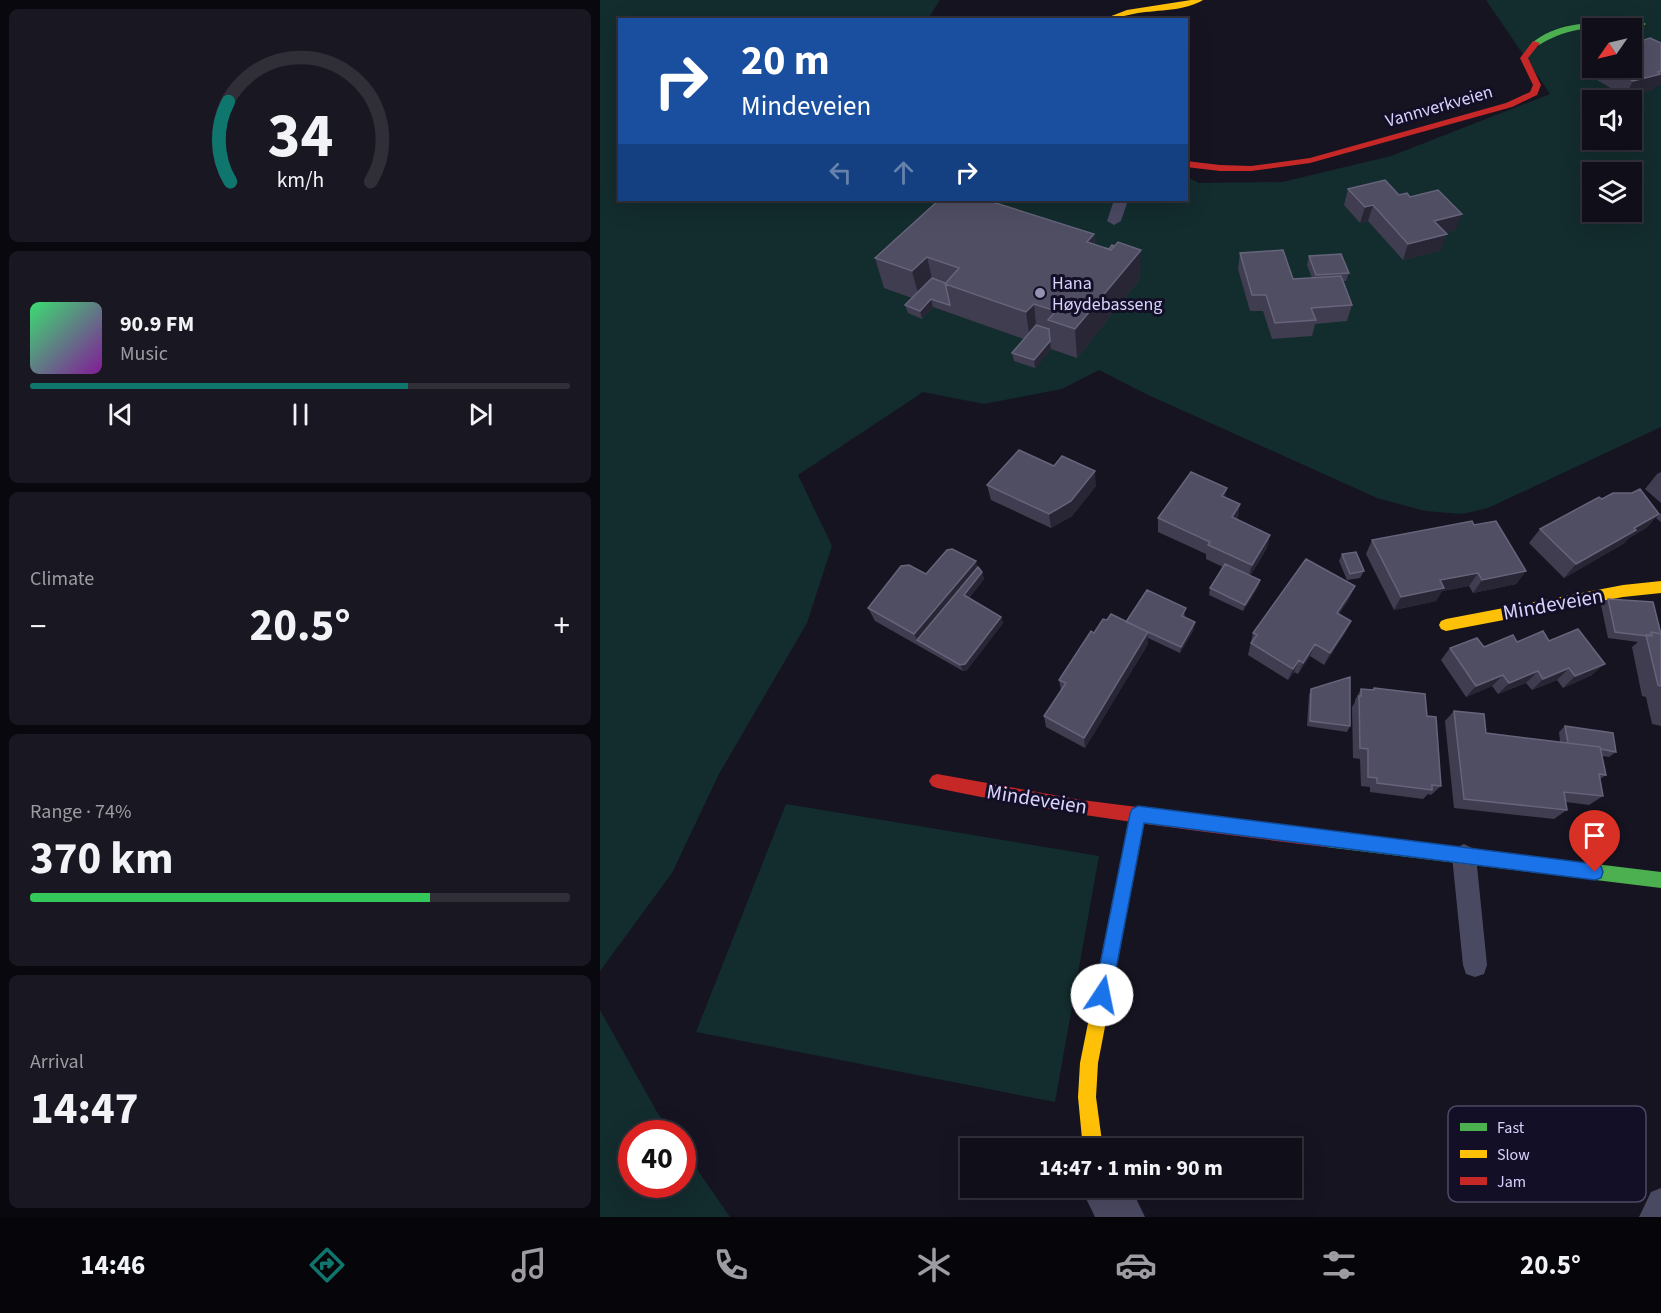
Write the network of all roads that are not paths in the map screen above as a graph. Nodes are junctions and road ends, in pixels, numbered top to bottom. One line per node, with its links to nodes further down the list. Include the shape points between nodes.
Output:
1 (1199, 0): 2 (street, via 1128,11)
2 (1109, 18)
3 (1582, 28): 4 (street, Vannverkveien, via 1546,36 1529,49 1524,58 1537,85 1534,93 1512,104 1283,168 1223,170)
4 (1188, 165)
5 (1121, 201): 6 (lane)
6 (1114, 221)
7 (1661, 587): 8 (street, Mindeveien)
8 (1446, 625)
9 (937, 781): 10 (street, Mindeveien)
10 (1138, 814): 11 (street, Mindeveien); 14 (street, via 1089,1063)
11 (1464, 856): 12 (street, Mindeveien); 13 (lane)
12 (1661, 880)
13 (1474, 965)
14 (1091, 1138)
15 (1111, 1198): 17 (street)
16 (1661, 1202): 18 (lane)
17 (1121, 1217)
18 (1653, 1217)

